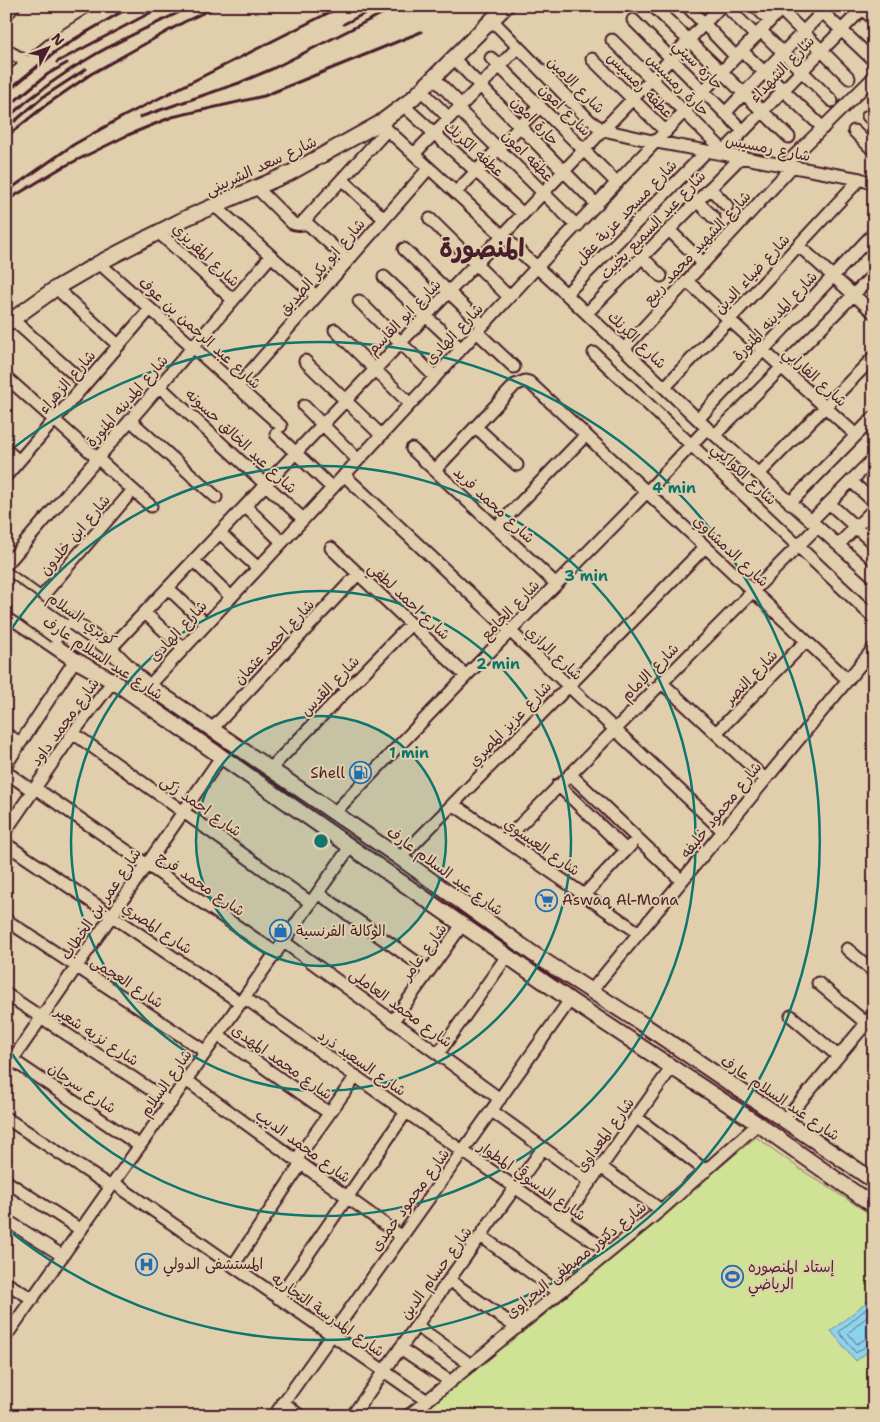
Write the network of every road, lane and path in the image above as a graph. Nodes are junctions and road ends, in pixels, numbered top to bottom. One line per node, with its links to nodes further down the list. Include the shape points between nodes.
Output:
1 (14, 6): 12 (street)
2 (114, 6): 33 (main road)
3 (506, 6): 13 (main road, شارع سعد الشربينى)
4 (653, 6): 22 (street)
5 (687, 6): 17 (street)
6 (721, 6): 17 (street, شارع ابو القاسم)
7 (726, 6): 20 (street)
8 (755, 6): 16 (street)
9 (862, 7): 15 (street); 18 (street, شارع الشهداء)
10 (782, 8): 16 (street, شارع الهادى); 19 (street)
11 (822, 8): 18 (street); 19 (street)
12 (6, 15)
13 (491, 19): 23 (street, شارع الامين); 28 (main road, شارع سعد الشربينى)
14 (633, 20): 31 (street, حارة سيتي)
15 (874, 20)
16 (770, 21): 20 (street, شارع الهادى)
17 (704, 24): 22 (street, شارع ابو القاسم); 27 (street)
18 (841, 30): 25 (street, شارع الشهداء); 32 (street)
19 (803, 32): 25 (street); 26 (street)
20 (759, 33): 26 (street); 27 (street, شارع الهادى)
21 (612, 40): 41 (street, حارة رمسيس)
22 (688, 40): 31 (street, شارع ابو القاسم); 36 (street)
23 (518, 47): 34 (street); 60 (street, شارع الامين, via 590,121)
24 (6, 50): 33 (street)
25 (821, 50): 35 (street, شارع الشهداء); 40 (street)
26 (783, 52): 35 (street); 37 (street)
27 (739, 54): 36 (street, شارع الهادى); 37 (street)
28 (453, 58): 38 (main road, شارع سعد الشربينى); 43 (street, حارة امون)
29 (491, 58): 34 (street, شارع امون)
30 (592, 58): 48 (street, عطفه رمسيس)
31 (671, 58): 41 (street, شارع ابو القاسم); 46 (street, حارة سيتي)
32 (872, 59)
33 (29, 62): 42 (main road)
34 (500, 66): 43 (street); 51 (street, شارع امون)
35 (802, 70): 45 (street, شارع الشهداء); 49 (street)
36 (722, 72): 46 (street, شارع الهادى); 47 (street)
37 (764, 72): 45 (street); 47 (street)
38 (434, 77): 44 (main road, شارع سعد الشربينى); 52 (street, عطفه امون)
39 (874, 77): 59 (street, شارع الشهيد محمد ربيع)
40 (849, 78)
41 (651, 79): 48 (street, شارع ابو القاسم); 54 (street, حارة رمسيس)
42 (6, 83)
43 (480, 86): 52 (street); 58 (street, حارة امون)
44 (421, 90): 50 (main road, شارع سعد الشربينى); 56 (street)
45 (783, 90): 53 (street, شارع الشهداء); 59 (street)
46 (704, 92): 54 (street, شارع الهادى); 55 (street, حارة سيتي)
47 (744, 93): 53 (street); 55 (street)
48 (632, 99): 60 (street, شارع ابو القاسم); 63 (street, عطفه رمسيس)
49 (832, 101)
50 (404, 106): 57 (main road, شارع سعد الشربينى); 64 (street, عطفه الكرنك)
51 (540, 106): 58 (street); 68 (street, شارع امون)
52 (460, 107): 56 (street); 67 (street, عطفه امون)
53 (762, 111): 61 (street, شارع الشهداء); 65 (street)
54 (685, 112): 63 (street, شارع الهادى); 71 (street, حارة رمسيس)
55 (725, 113): 61 (street, حارة سيتي)
56 (449, 118): 64 (street)
57 (384, 126): 72 (street, شارع الكرنك); 78 (street); 82 (main road, شارع سعد الشربينى)
58 (520, 127): 67 (street); 76 (street, حارة امون)
59 (823, 128): 74 (street, شارع الشهيد محمد ربيع)
60 (603, 130): 66 (street, شارع الامين); 68 (street, شارع ابو القاسم)
61 (743, 131): 71 (street, شارع الشهداء)
62 (854, 131): 70 (street)
63 (666, 132): 66 (street, شارع الهادى)
64 (434, 133): 72 (street); 77 (street, عطفه الكرنك)
65 (789, 137)
66 (657, 142): 69 (street, شارع رمسيس); 80 (street, شارع الهادى)
67 (498, 148): 77 (street); 85 (street, عطفه امون)
68 (584, 150): 76 (street, شارع ابو القاسم); 80 (street, شارع امون)
69 (706, 151): 71 (street, شارع رمسيس); 116 (street, شارع مسجد عزبة عقل)
70 (874, 151)
71 (722, 152): 73 (street, شارع رمسيس)
72 (414, 154): 75 (street, شارع الكرنك)
73 (740, 158): 74 (street, شارع رمسيس); 83 (street, شارع عبد السميع بخيت)
74 (787, 167): 79 (street, شارع رمسيس); 106 (street, شارع الشهيد محمد ربيع)
75 (429, 168): 84 (street, شارع الكرنك); 92 (street, شارع ابو بكر الصديق)
76 (563, 171): 85 (street, شارع ابو القاسم); 87 (street, حارة امون)
77 (476, 172): 84 (street); 90 (street, عطفه الكرنك)
78 (342, 179): 92 (street); 94 (street)
79 (860, 179): 81 (street, شارع رمسيس); 100 (street, شارع ضياء الدين)
80 (617, 183): 87 (street, شارع الهادى)
81 (874, 184)
82 (257, 188): 88 (main road, شارع سعد الشربينى); 94 (street, via 292,223)
83 (710, 188): 86 (street, شارع عبد السميع بخيت); 89 (street)
84 (456, 192): 99 (street, شارع الكرنك)
85 (543, 193): 90 (street, شارع ابو القاسم); 95 (street, عطفه امون)
86 (697, 201): 91 (street); 96 (street, شارع عبد السميع بخيت)
87 (596, 205): 95 (street, شارع الهادى)
88 (215, 206): 97 (main road, شارع سعد الشربينى); 102 (street)
89 (727, 206)
90 (523, 214): 99 (street, شارع ابو القاسم)
91 (714, 218)
92 (384, 219): 104 (street, شارع ابو بكر الصديق)
93 (430, 219): 107 (street)
94 (301, 224): 104 (street, via 309,225)
95 (577, 226): 108 (street, شارع الهادى)
96 (669, 230): 103 (street, شارع عبد السميع بخيت); 106 (street)
97 (158, 232): 105 (main road, شارع سعد الشربينى); 120 (street, شارع المقريزي)
98 (874, 233): 112 (street, شارع المدينه المنورة)
99 (503, 236): 107 (street, شارع ابو القاسم); 108 (street, شارع الكرنك)
100 (799, 246): 112 (street); 126 (street, شارع ضياء الدين)
101 (404, 249): 115 (street)
102 (271, 256): 118 (street); 120 (street, شارع المدينه المنورة)
103 (642, 257): 111 (street); 123 (street, شارع عبد السميع بخيت)
104 (348, 260): 118 (street, شارع ابو بكر الصديق)
105 (98, 263): 114 (main road, شارع سعد الشربينى); 122 (street, شارع عبد الرحمن بن عوف)
106 (703, 263): 113 (street, شارع الشهيد محمد ربيع)
107 (476, 264): 115 (street, شارع ابو القاسم); 119 (street)
108 (537, 267): 116 (street, شارع الكرنك); 119 (street, شارع الهادى)
109 (874, 274): 117 (street, شارع الجامع)
110 (384, 276): 125 (street)
111 (662, 276)
112 (833, 276): 117 (street); 135 (street, شارع المدينه المنورة)
113 (687, 281): 126 (street, شارع الفارابي); 133 (street, شارع الشهيد محمد ربيع)
114 (56, 288): 127 (main road, شارع سعد الشربينى); 131 (street)
115 (449, 292): 125 (street, شارع ابو القاسم); 128 (street)
116 (566, 294): 123 (street, شارع الكرنك)
117 (854, 295): 124 (street); 140 (street, شارع الجامع)
118 (316, 296): 146 (street, شارع ابو بكر الصديق)
119 (509, 297): 128 (street, شارع الهادى)
120 (233, 300): 132 (street, شارع المدينه المنورة)
121 (359, 301): 130 (street)
122 (150, 309): 131 (street, شارع الزهراء); 132 (street, شارع عبد الرحمن بن عوف)
123 (587, 313): 133 (street, شارع الكرنك)
124 (874, 313)
125 (426, 316): 130 (street, شارع ابو القاسم); 134 (street)
126 (730, 320): 135 (street, شارع الفارابي); 147 (street, شارع ضياء الدين)
127 (9, 322): 144 (street)
128 (480, 328): 134 (street, شارع الهادى); 139 (street)
129 (335, 330): 141 (street)
130 (400, 342): 141 (street, شارع ابو القاسم); 143 (street)
131 (118, 345): 144 (street, شارع الزهراء)
132 (192, 347): 145 (street, شارع المدينه المنورة); 146 (street, شارع عبد الرحمن بن عوف)
133 (625, 348): 147 (street, شارع الكرنك)
134 (461, 349): 143 (street, شارع الهادى)
135 (763, 350): 140 (street, شارع الفارابي); 153 (street, شارع المدينه المنورة)
136 (594, 353): 162 (street, شارع الكواكبي)
137 (874, 357): 151 (street)
138 (305, 361): 148 (street)
139 (514, 367)
140 (782, 368): 151 (street, شارع الفارابي); 158 (street, شارع الجامع)
141 (375, 370): 148 (street, شارع ابو القاسم); 149 (street)
142 (6, 377): 154 (street)
143 (435, 377): 149 (street, شارع الهادى)
144 (85, 384): 154 (street, شارع الزهراء)
145 (159, 386): 155 (street, شارع المدينه المنورة); 176 (street, شارع عبد الخالق حسونه)
146 (236, 387): 165 (street, شارع عبد الرحمن بن عوف, via 278,430)
147 (665, 387): 153 (street, شارع الكرنك)
148 (345, 400): 156 (street, شارع ابو القاسم); 159 (street)
149 (410, 404): 159 (street, شارع الهادى)
150 (304, 406): 156 (street)
151 (825, 407): 160 (street, شارع الفارابي); 173 (street)
152 (874, 417): 160 (street)
153 (698, 419): 158 (street, شارع الكرنك)
154 (54, 420): 166 (street); 169 (street, شارع الزهراء)
155 (130, 420): 166 (street, شارع المدينه المنورة); 180 (street)
156 (322, 425): 165 (street, شارع ابو القاسم); 168 (street)
157 (476, 427): 161 (street, شارع الدمشاوي, via 515,385 525,381); 170 (street); 171 (street)
158 (711, 431): 162 (street, شارع الجامع); 173 (street, شارع الكرنك)
159 (381, 435): 168 (street, شارع الهادى)
160 (856, 435): 181 (street)
161 (585, 436): 179 (street, شارع الدمشاوي); 190 (street)
162 (691, 444): 179 (street, شارع الجامع); 195 (street, شارع الكواكبي)
163 (412, 449): 171 (street, شارع محمد فريد)
164 (6, 450): 169 (street)
165 (295, 453): 176 (street, شارع ابو القاسم); 177 (street, شارع عبد الرحمن بن عوف)
166 (98, 458): 178 (street); 199 (street, شارع المدينه المنورة)
167 (874, 458): 175 (street, شارع الإمام)
168 (358, 460): 172 (street, شارع الهادى)
169 (19, 461): 174 (street, شارع الزهراء)
170 (517, 465)
171 (435, 470): 190 (street, شارع محمد فريد)
172 (344, 474): 177 (street, شارع الهادى); 218 (street, شارع الرازي)
173 (759, 474): 181 (street, شارع الكرنك)
174 (6, 476)
175 (851, 481): 182 (street); 183 (street, شارع الإمام)
176 (266, 484): 185 (street, شارع ابو القاسم); 187 (street, شارع عبد الخالق حسونه)
177 (332, 488): 187 (street, شارع الهادى)
178 (133, 490): 184 (street); 209 (street, شارع ابن خلدون)
179 (646, 492): 196 (street, شارع الدمشاوي); 205 (street, شارع الجامع)
180 (216, 497)
181 (790, 502): 188 (street, شارع الكرنك)
182 (874, 502)
183 (829, 503): 188 (street, شارع الإمام); 189 (street)
184 (151, 506)
185 (245, 506): 191 (street, شارع ابو القاسم); 192 (street)
186 (874, 509): 189 (street)
187 (304, 519): 192 (street, شارع الهادى)
188 (814, 524): 194 (street, شارع الكرنك); 195 (street, شارع الإمام)
189 (855, 527): 193 (street); 194 (street)
190 (496, 528): 205 (street, شارع محمد فريد)
191 (220, 532): 198 (street, شارع ابو القاسم); 200 (street)
192 (282, 542): 200 (street, شارع الهادى)
193 (874, 544)
194 (838, 545): 201 (street, شارع الكرنك)
195 (798, 546): 207 (street, شارع الإمام); 214 (street, شارع الكواكبي)
196 (705, 547): 207 (street, شارع الدمشاوي); 230 (street, شارع عزيز المصري)
197 (331, 548): 202 (street, شارع احمد لطفي)
198 (194, 561): 206 (street, شارع ابو القاسم); 208 (street)
199 (6, 565)
200 (258, 568): 208 (street, شارع الهادى)
201 (872, 572)
202 (358, 574): 216 (street, شارع احمد لطفي); 231 (street, شارع احمد عثمان)
203 (6, 575): 209 (main road, شارع عبد السلام عارف)
204 (6, 584): 217 (main road, كوبري السلام, bridge)
205 (556, 584): 218 (street, شارع الجامع)
206 (168, 588): 213 (street, شارع ابو القاسم); 215 (street)
207 (753, 592): 220 (street, شارع الدمشاوي); 228 (street, شارع الإمام)
208 (231, 596): 215 (street, شارع الهادى)
209 (40, 599): 211 (main road, شارع عبد السلام عارف)
210 (6, 600): 217 (main road, كوبري السلام, bridge)
211 (55, 609): 219 (main road); 223 (main road, شارع عبد السلام عارف)
212 (6, 613): 219 (main road, شارع عبد السلام عارف)
213 (145, 613): 221 (street); 223 (street, شارع ابو القاسم)
214 (874, 618)
215 (206, 624): 221 (street, شارع الهادى)
216 (411, 624): 225 (street, شارع احمد لطفي); 239 (street, شارع القدس)
217 (60, 631): 227 (main road, كوبري السلام); 229 (main road, كوبري السلام)
218 (510, 631): 225 (street, شارع الجامع); 230 (street, شارع الرازي)
219 (36, 635): 224 (main road, شارع عبد السلام عارف)
220 (806, 642): 226 (street, شارع الدمشاوي); 234 (street, شارع النصر)
221 (183, 648): 229 (street, شارع الهادى)
222 (874, 648): 226 (street, شارع محمود خليفه)
223 (110, 650): 229 (main road, شارع عبد السلام عارف)
224 (75, 660): 227 (main road, شارع عبد السلام عارف); 236 (street)
225 (466, 676): 247 (street, شارع الجامع)
226 (848, 680): 242 (street, شارع محمود خليفه)
227 (113, 681): 233 (street, شارع محمد داود); 237 (main road, شارع عبد السلام عارف)
228 (662, 682): 232 (street, شارع الإمام); 234 (street)
229 (144, 683): 231 (main road, شارع عبد السلام عارف)
230 (568, 686): 232 (street, شارع الرازي); 245 (street, شارع عزيز المصري)
231 (212, 729): 239 (main road, شارع عبد السلام عارف)
232 (614, 729): 241 (street, شارع الإمام); 249 (street, شارع الرازي)
233 (73, 733): 244 (street, شارع محمد داود); 246 (street, شارع احمد زكى)
234 (716, 733): 242 (street)
235 (6, 734): 236 (street)
236 (20, 743): 238 (street)
237 (221, 757): 246 (street, شارع عمر بن الخطاب); 253 (main road, شارع عبد السلام عارف)
238 (6, 765)
239 (270, 769): 247 (main road, شارع عبد السلام عارف)
240 (6, 772): 244 (street, شارع محمد فرج)
241 (570, 774): 243 (street, شارع الإمام); 250 (street)
242 (765, 779): 249 (street, شارع محمود خليفه)
243 (558, 785): 251 (street, شارع الإمام); 254 (street)
244 (34, 789): 248 (street, شارع محمد داود); 256 (street, شارع محمد فرج)
245 (453, 804): 251 (street, شارع العيسوي); 255 (street, شارع عزيز المصري)
246 (183, 812): 256 (street, شارع عمر بن الخطاب); 259 (street, شارع احمد زكى)
247 (334, 813): 255 (main road, شارع عبد السلام عارف)
248 (6, 830)
249 (722, 831): 257 (street, شارع محمود خليفه)
250 (637, 838): 254 (street); 257 (street)
251 (505, 840): 258 (street, شارع العيسوي)
252 (6, 844): 260 (street, شارع المصري)
253 (350, 847): 259 (street, شارع السلام); 262 (main road, شارع عبد السلام عارف)
254 (626, 850): 258 (street)
255 (400, 858): 272 (main road, شارع عبد السلام عارف)
256 (147, 864): 260 (street, شارع عمر بن الخطاب); 266 (street, شارع محمد فرج)
257 (682, 881): 263 (street, شارع محمود خليفه)
258 (584, 895): 263 (street, شارع العيسوي)
259 (315, 898): 264 (street, شارع السلام); 269 (street, شارع احمد زكى)
260 (112, 916): 268 (street, شارع عمر بن الخطاب); 274 (street, شارع المصري)
261 (6, 920): 268 (street, شارع العجمى)
262 (462, 925): 267 (main road, شارع عبد السلام عارف); 269 (street, شارع عامر)
263 (639, 933): 272 (street, شارع محمود خليفه)
264 (284, 942): 266 (street, شارع السلام); 279 (street, شارع محمد العاملى)
265 (847, 949): 270 (street)
266 (276, 953): 274 (street, شارع السلام)
267 (507, 956): 275 (main road, شارع عبد السلام عارف); 282 (street)
268 (76, 967): 277 (street, شارع عمر بن الخطاب); 281 (street, شارع العجمى)
269 (429, 971): 279 (street, شارع عامر)
270 (874, 972)
271 (818, 983): 278 (street)
272 (591, 991): 295 (main road, شارع عبد السلام عارف)
273 (6, 994): 277 (street, شارع نزيه شعير)
274 (243, 1000): 280 (street, شارع السلام); 286 (street, شارع السعيد ذرد)
275 (570, 1000): 285 (main road, شارع عبد السلام عارف); 288 (street, شارع محمود حمدى)
276 (791, 1016): 283 (street)
277 (42, 1018): 284 (street, شارع عمر بن الخطاب); 289 (street, شارع نزيه شعير)
278 (870, 1019): 283 (street)
279 (393, 1021): 282 (street, شارع محمد العاملى)
280 (218, 1035): 281 (street, شارع السلام); 292 (street, شارع محمد المهدى)
281 (206, 1052): 287 (street, شارع السلام)
282 (438, 1054): 288 (street, شارع محمد العاملى)
283 (838, 1056): 295 (street)
284 (8, 1062): 297 (street, شارع سرحان)
285 (672, 1067): 294 (street, شارع المعداوى); 296 (main road, شارع عبد السلام عارف)
286 (356, 1076): 291 (street, شارع السعيد ذرد); 292 (street)
287 (186, 1080): 289 (street, شارع السلام); 300 (street, شارع محمد الديب)
288 (500, 1099): 290 (street, شارع محمود حمدى)
289 (171, 1103): 297 (street, شارع السلام)
290 (492, 1111): 298 (street); 299 (street, شارع محمود حمدى)
291 (406, 1112): 299 (street, شارع السعيد ذرد); 308 (street)
292 (329, 1113): 300 (street)
293 (6, 1118): 306 (street, شارع المدرسة التجاريه)
294 (636, 1118): 301 (street, شارع المعداوى); 302 (street)
295 (784, 1120): 305 (main road, شارع عبد السلام عارف)
296 (758, 1124): 302 (street, شارع دكتور مصطفى البحراوى); 309 (main road, شارع عبد السلام عارف)
297 (140, 1146): 306 (street, شارع السلام)
298 (543, 1148): 304 (street); 307 (street, شارع حسام الدين)
299 (463, 1152): 307 (street, شارع الدسوقي المطوار); 315 (street, شارع محمود حمدى)
300 (299, 1162): 308 (street, شارع محمد الديب); 318 (street)
301 (601, 1167): 304 (street, شارع المعداوى); 310 (street)
302 (706, 1171): 310 (street, شارع دكتور مصطفى البحراوى)
303 (6, 1180): 313 (street)
304 (590, 1182): 312 (street, شارع المعداوى)
305 (874, 1182)
306 (112, 1185): 313 (street, شارع السلام); 318 (street, شارع المدرسة التجاريه)
307 (515, 1188): 312 (street, شارع الدسوقي المطوار); 314 (street, شارع حسام الدين)
308 (347, 1197): 315 (street, شارع محمد الديب); 322 (street)
309 (874, 1206)
310 (661, 1210): 316 (street, شارع دكتور مصطفى البحراوى)
311 (6, 1220): 317 (street)
312 (563, 1220): 316 (street, شارع الدسوقي المطوار)
313 (81, 1230): 317 (street, شارع السلام)
314 (481, 1236): 319 (street, شارع حسام الدين); 321 (street)
315 (402, 1237): 327 (street, شارع محمود حمدى)
316 (609, 1252): 321 (street, شارع دكتور مصطفى البحراوى)
317 (63, 1256): 323 (street, شارع السلام)
318 (233, 1266): 322 (street, شارع المدرسة التجاريه)
319 (450, 1280): 324 (street, شارع حسام الدين); 325 (street)
320 (6, 1283): 323 (street)
321 (559, 1293): 325 (street, شارع دكتور مصطفى البحراوى)
322 (278, 1298): 327 (street, شارع المدرسة التجاريه)
323 (33, 1299): 326 (street, شارع السلام)
324 (417, 1326): 328 (street, شارع حسام الدين); 329 (street)
325 (517, 1328): 329 (street, شارع دكتور مصطفى البحراوى)
326 (6, 1336)
327 (332, 1336): 330 (street, شارع المدرسة التجاريه); 333 (street, شارع محمود حمدى)
328 (400, 1348): 330 (street, شارع حسام الدين); 331 (street)
329 (471, 1365): 331 (street, شارع دكتور مصطفى البحراوى)
330 (383, 1372): 332 (street, شارع المدرسة التجاريه); 336 (street, شارع حسام الدين)
331 (450, 1382): 332 (street, شارع دكتور مصطفى البحراوى)
332 (427, 1401): 337 (street, شارع دكتور مصطفى البحراوى)
333 (283, 1402): 334 (street, شارع محمود حمدى); 335 (street)
334 (274, 1416)
335 (300, 1416)
336 (352, 1416)
337 (408, 1416)

